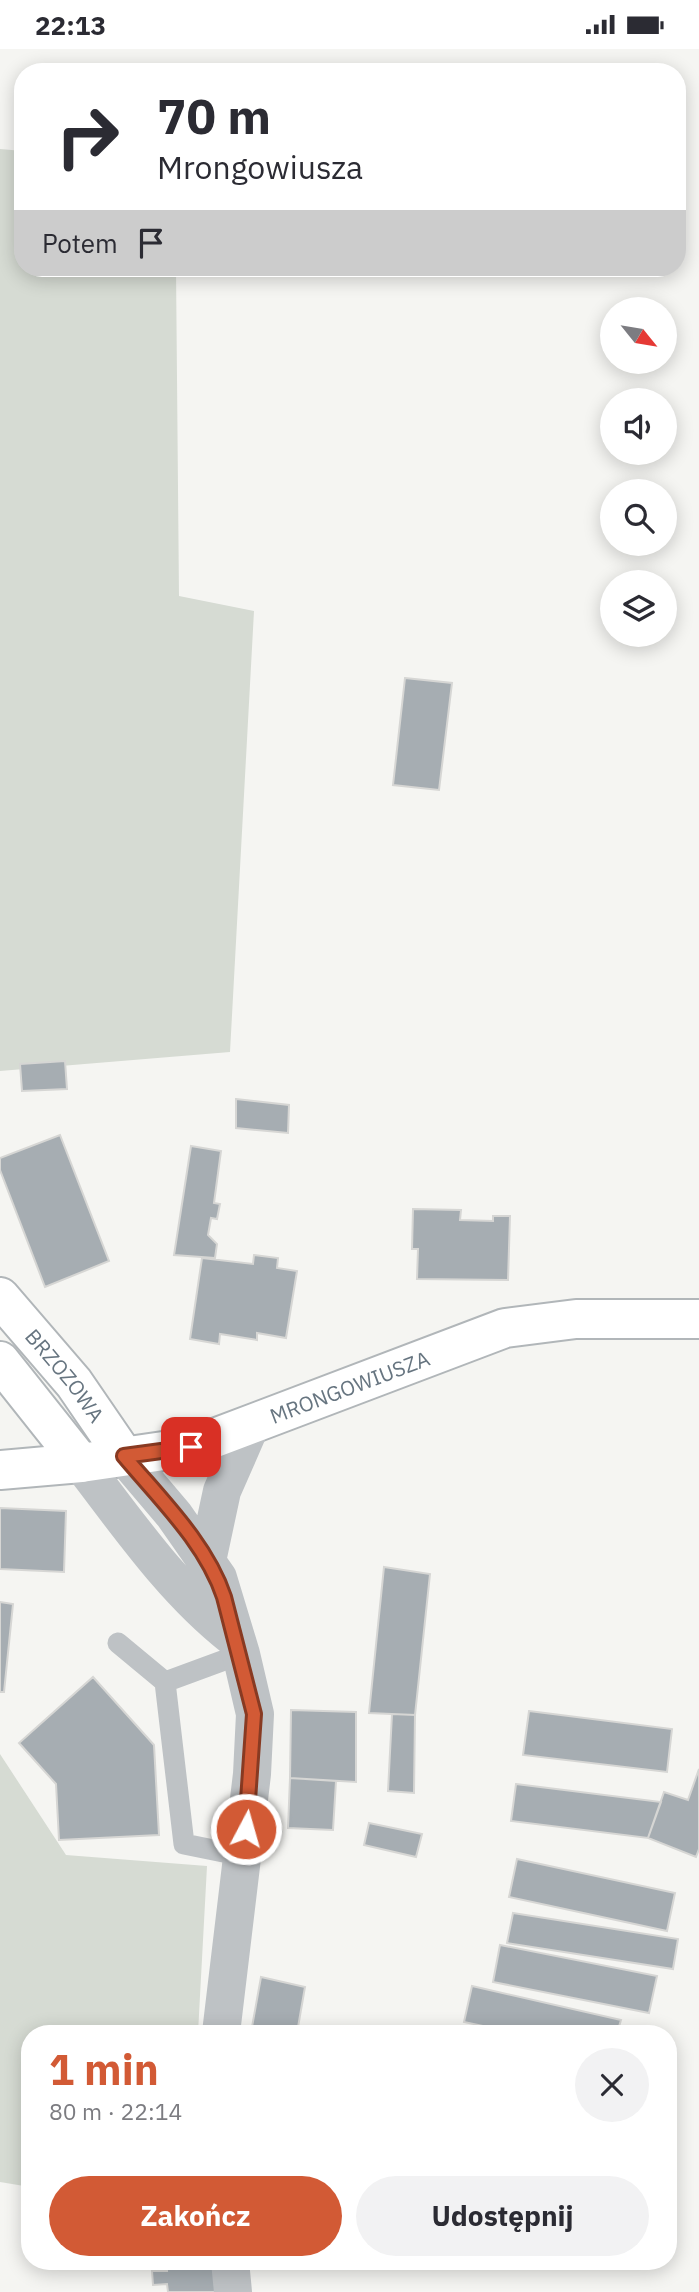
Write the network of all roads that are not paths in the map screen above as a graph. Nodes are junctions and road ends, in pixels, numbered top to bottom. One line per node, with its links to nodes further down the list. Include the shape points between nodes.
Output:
1 (0, 1297): 5 (street, BRZOZOWA, via 74,1383)
2 (699, 1318): 4 (street, MRONGOWIUSZA, via 576,1319 505,1328)
3 (0, 1361): 6 (street, BRZOZOWA)
4 (250, 1427): 5 (street, MRONGOWIUSZA, via 191,1447); 8 (street, via 222,1491)
5 (124, 1456): 6 (street, MRONGOWIUSZA); 8 (street)
6 (81, 1463): 7 (street, MRONGOWIUSZA); 10 (street, via 150,1552)
7 (0, 1470)
8 (207, 1561): 10 (street, via 218,1578)
9 (118, 1643): 11 (lane)
10 (237, 1645): 11 (lane); 12 (street, via 254,1714)
11 (165, 1682): 12 (lane, via 184,1844)
12 (243, 1856): 13 (street)
13 (222, 2025)
14 (231, 2270): 15 (street)
15 (233, 2292)

